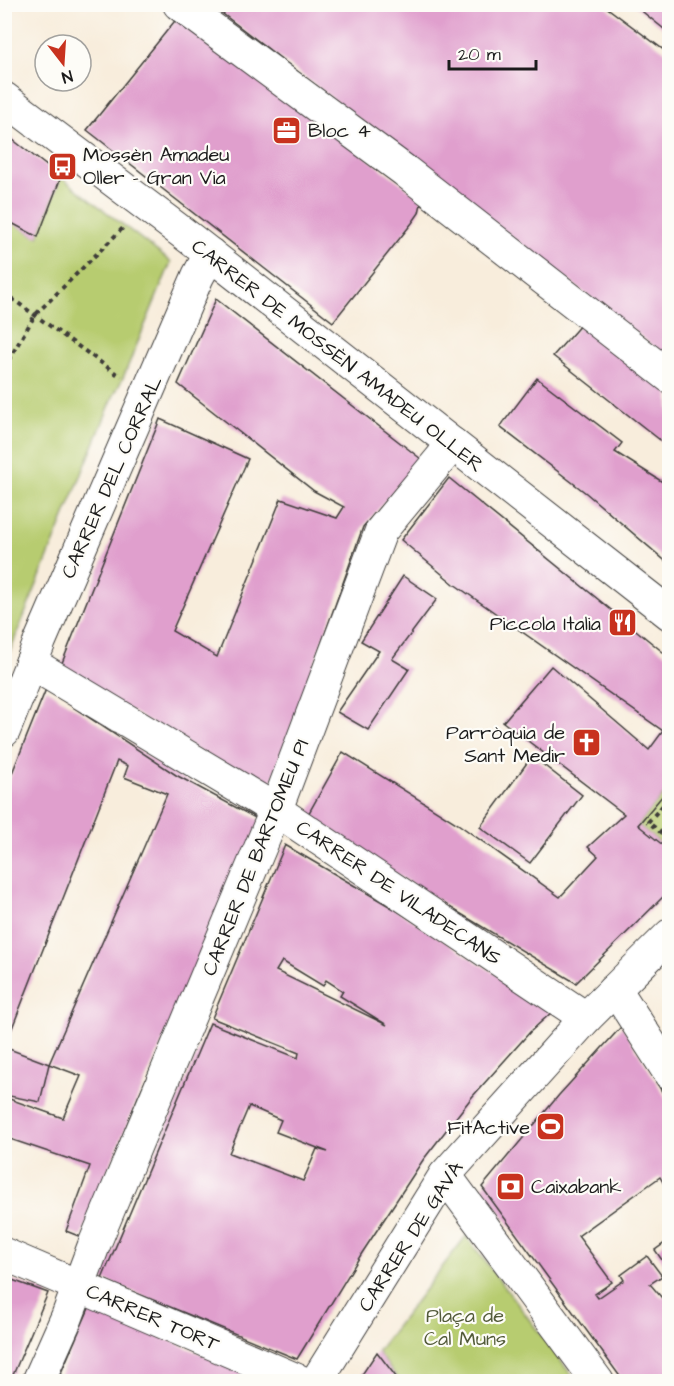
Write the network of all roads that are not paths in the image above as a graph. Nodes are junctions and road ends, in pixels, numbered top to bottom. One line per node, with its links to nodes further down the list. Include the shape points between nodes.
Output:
1 (179, 4): 4 (street, via 405,171)
2 (4, 98): 3 (street, CARRER DE MOSSÈN AMADEU OLLER)
3 (210, 254): 5 (street, CARRER DE MOSSÈN AMADEU OLLER); 7 (street, CARRER DEL CORRAL)
4 (669, 377)
5 (453, 444): 6 (street, CARRER DE MOSSÈN AMADEU OLLER); 9 (street, CARRER DE BARTOMEU PI, via 381,531)
6 (669, 614)
7 (43, 670): 8 (street, CARRER DEL CORRAL); 9 (street, CARRER DE VILADECANS)
8 (4, 731)
9 (276, 810): 12 (street, CARRER DE VILADECANS); 16 (street, CARRER DE BARTOMEU PI)
10 (669, 935): 11 (street, CARRER DE GAVÀ)
11 (613, 991): 12 (street, CARRER DE GAVÀ); 13 (street)
12 (586, 1018): 14 (street, CARRER DE GAVÀ)
13 (669, 1074)
14 (445, 1175): 19 (street, CARRER DE GAVÀ); 20 (street)
15 (4, 1254): 16 (street, CARRER TORT)
16 (79, 1286): 17 (street, CARRER DE BARTOMEU PI); 18 (street, CARRER TORT)
17 (38, 1382)
18 (302, 1382)
19 (316, 1382)
20 (598, 1382)

